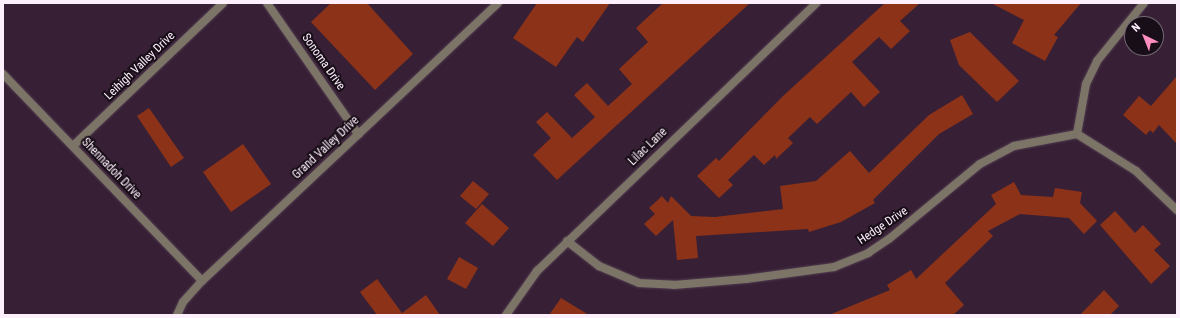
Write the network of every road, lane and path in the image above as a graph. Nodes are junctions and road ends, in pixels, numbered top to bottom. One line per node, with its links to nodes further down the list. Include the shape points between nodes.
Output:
1 (223, 3): 9 (street, Leihigh Valley Drive)
2 (267, 3): 7 (street, Sonoma Drive)
3 (498, 3): 7 (street, Grand Valley Drive)
4 (816, 3): 11 (street, Lilac Lane)
5 (1144, 3): 8 (street, via 1096,61 1086,84)
6 (3, 74): 9 (street, Shennadoh Drive)
7 (358, 134): 12 (street, Grand Valley Drive)
8 (1077, 134): 10 (street, via 1136,171); 11 (street, Hedge Drive, via 1014,146 987,160 889,239 868,253 834,267 746,279 674,285 639,283 599,266)
9 (72, 146): 12 (street, Shennadoh Drive)
10 (1177, 210)
11 (567, 241): 14 (street, Lilac Lane, via 537,271)
12 (202, 281): 13 (street, Grand Valley Drive, via 183,302)
13 (177, 315)
14 (506, 315)

